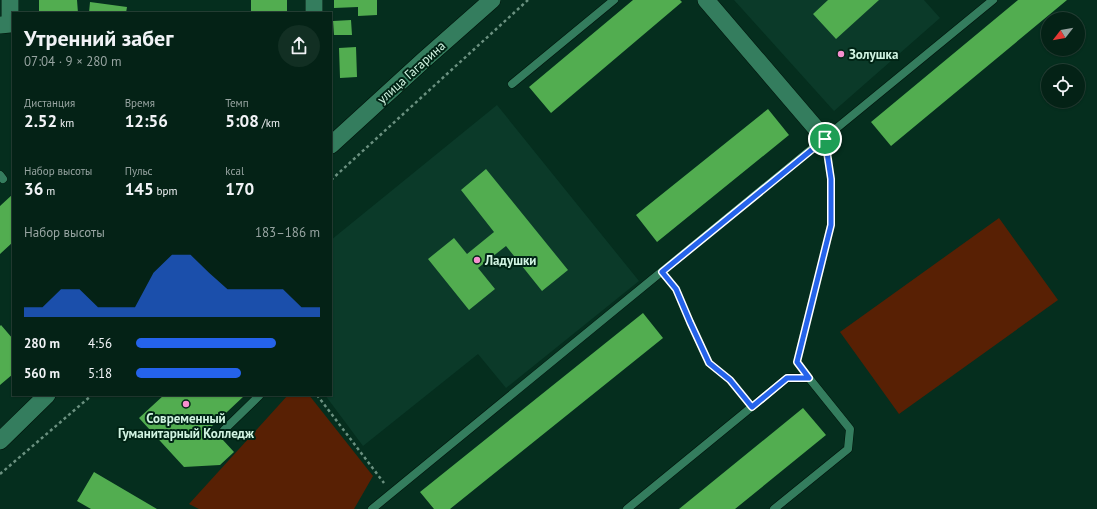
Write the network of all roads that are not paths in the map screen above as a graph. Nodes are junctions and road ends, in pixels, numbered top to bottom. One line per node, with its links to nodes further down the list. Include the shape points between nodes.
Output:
1 (10, 0): 8 (street, via 10,24)
2 (314, 0): 7 (street)
3 (492, 0): 11 (street, улица Гагарина)
4 (614, 0): 9 (lane)
5 (706, 0): 10 (street)
6 (993, 0): 10 (lane)
7 (314, 12)
8 (0, 25)
9 (512, 84)
10 (825, 139): 16 (lane)
11 (332, 144)
12 (46, 396): 15 (street)
13 (259, 396): 14 (lane)
14 (224, 430)
15 (0, 441)
16 (372, 509)
17 (627, 509): 18 (lane, via 787,378 809,378 850,429 848,449)
18 (774, 509)

